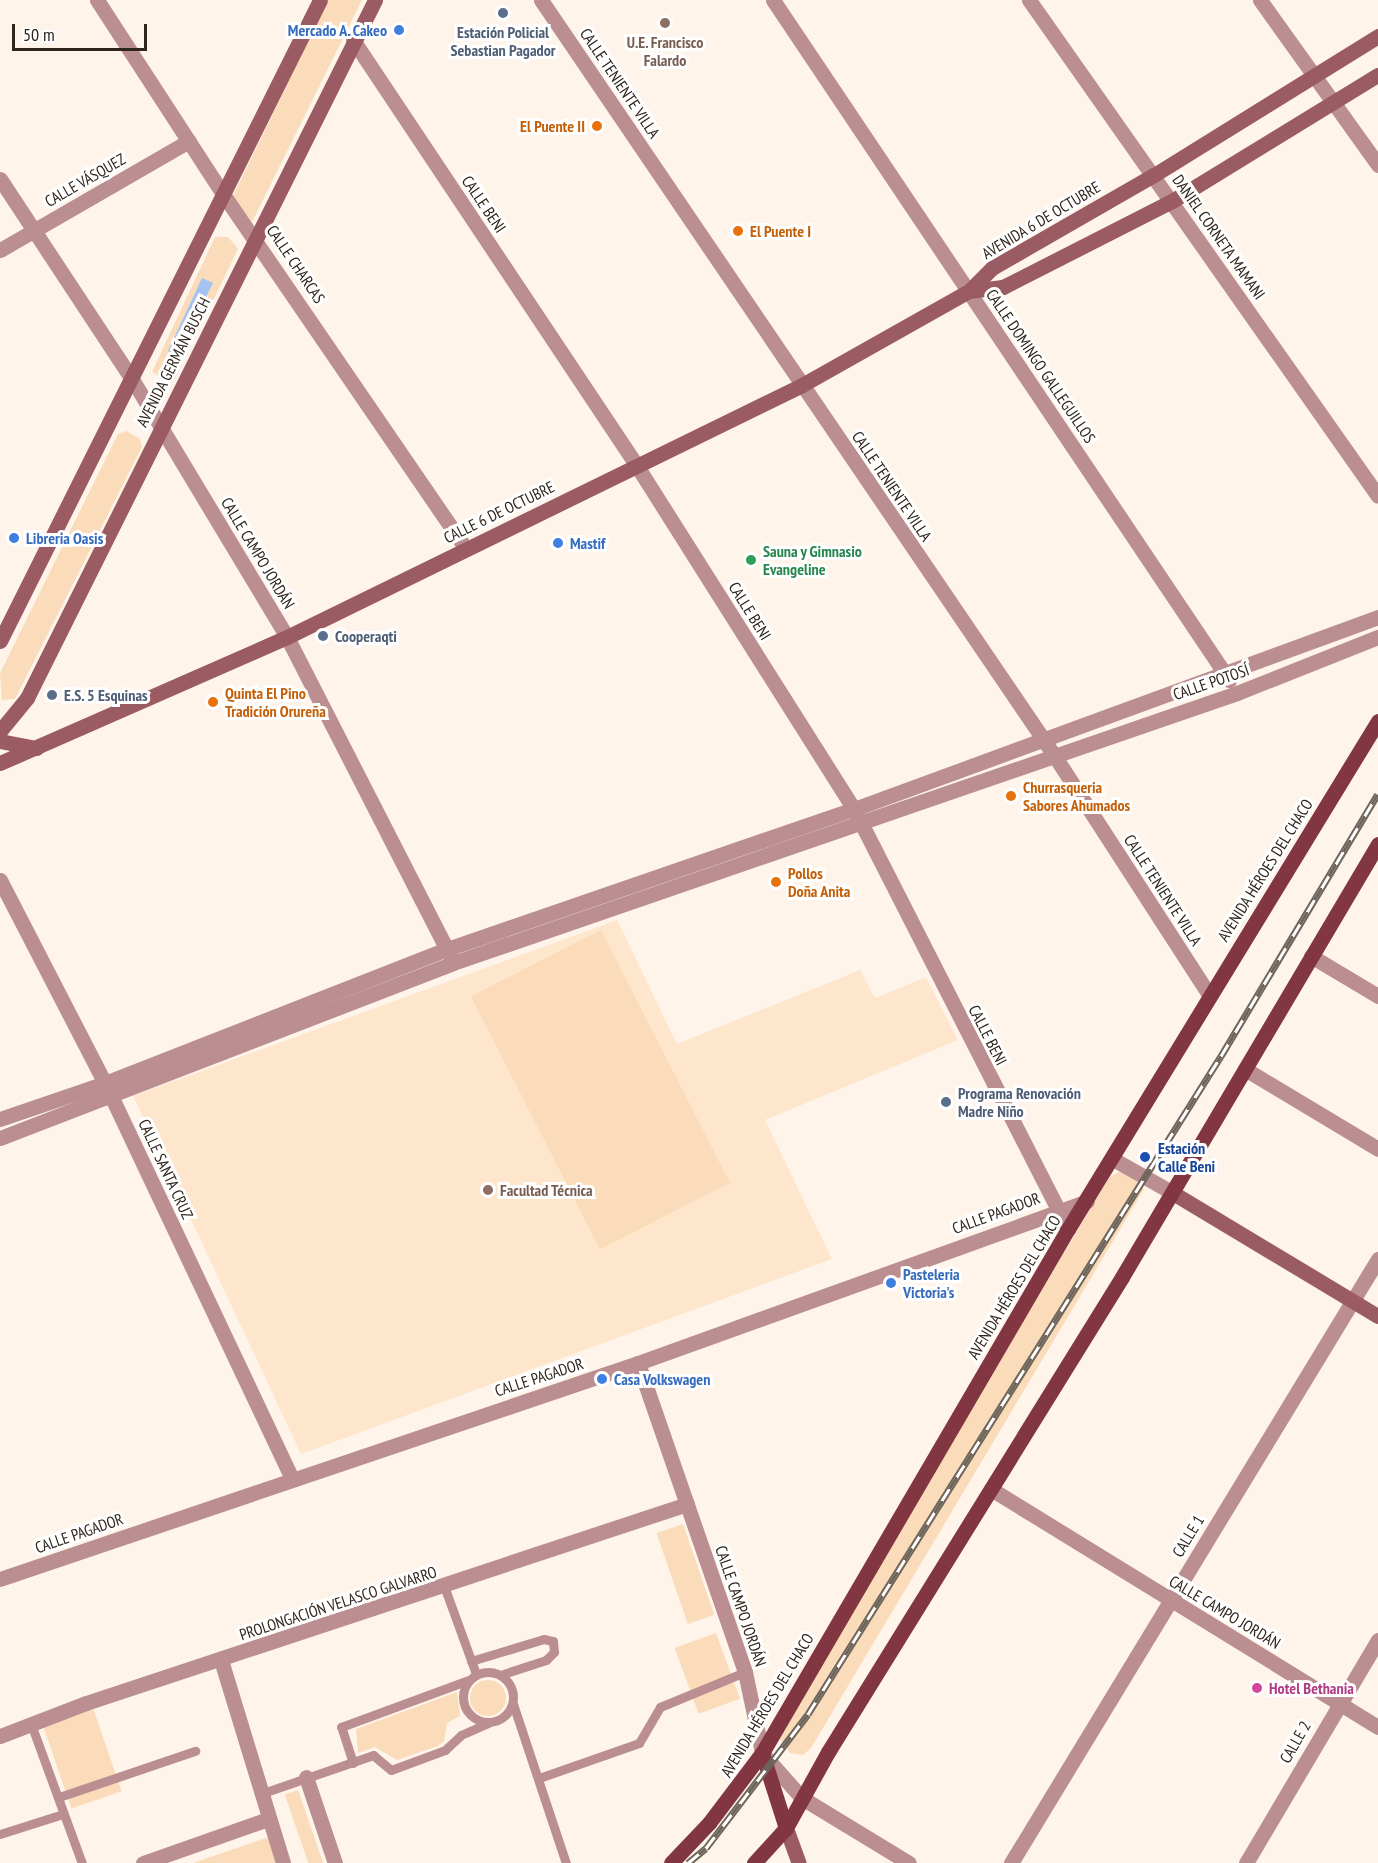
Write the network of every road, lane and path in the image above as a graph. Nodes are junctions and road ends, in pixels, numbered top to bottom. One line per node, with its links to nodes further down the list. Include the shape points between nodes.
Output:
1 (97, 0): 13 (street, CALLE CHARCAS)
2 (320, 0): 17 (street, AVENIDA GERMÁN BUSCH)
3 (542, 0): 24 (street, CALLE TENIENTE VILLA)
4 (773, 0): 22 (street, CALLE DOMINGO GALLEGUILLOS)
5 (1029, 0): 15 (street, DANIEL CORNETA MAMANI)
6 (1260, 0): 10 (street)
7 (373, 2): 9 (street, AVENIDA GERMÁN BUSCH)
8 (1378, 36): 10 (street, AVENIDA 6 DE OCTUBRE)
9 (353, 40): 20 (street, AVENIDA GERMÁN BUSCH); 26 (street, CALLE BENI)
10 (1314, 75): 12 (street); 15 (street, AVENIDA 6 DE OCTUBRE)
11 (1378, 75): 12 (street)
12 (1334, 102): 14 (street); 18 (street)
13 (189, 141): 17 (street, CALLE CHARCAS); 19 (street, CALLE VÁSQUEZ)
14 (1378, 165)
15 (1154, 175): 18 (street, DANIEL CORNETA MAMANI); 22 (street, AVENIDA 6 DE OCTUBRE, via 992,268)
16 (0, 179): 19 (street, CALLE CAMPO JORDÁN)
17 (223, 194): 20 (street, CALLE CHARCAS); 23 (street, AVENIDA GERMÁN BUSCH)
18 (1172, 201): 22 (street, via 1003,287); 27 (street, DANIEL CORNETA MAMANI)
19 (34, 230): 21 (street, CALLE VÁSQUEZ); 23 (street, CALLE CAMPO JORDÁN)
20 (256, 237): 25 (street, AVENIDA GERMÁN BUSCH); 28 (street, CALLE CHARCAS)
21 (0, 250)
22 (969, 291): 24 (street, CALLE 6 DE OCTUBRE); 33 (street, CALLE DOMINGO GALLEGUILLOS)
23 (132, 379): 25 (street, CALLE CAMPO JORDÁN); 32 (street, AVENIDA GERMÁN BUSCH)
24 (802, 385): 26 (street, CALLE 6 DE OCTUBRE); 37 (street, CALLE TENIENTE VILLA)
25 (160, 426): 30 (street, CALLE CAMPO JORDÁN); 36 (street, AVENIDA GERMÁN BUSCH, via 27,698)
26 (637, 466): 28 (street, CALLE 6 DE OCTUBRE); 42 (street, CALLE BENI)
27 (1378, 496)
28 (466, 549): 30 (street, CALLE 6 DE OCTUBRE)
29 (1378, 616): 33 (street)
30 (287, 637): 39 (street, CALLE 6 DE OCTUBRE); 47 (street, CALLE CAMPO JORDÁN)
31 (1378, 637): 34 (street, CALLE POTOSÍ)
32 (0, 641)
33 (1226, 674): 34 (street, CALLE DOMINGO GALLEGUILLOS); 37 (street)
34 (1238, 693): 40 (street, CALLE POTOSÍ)
35 (1378, 721): 49 (main road, AVENIDA HÉROES DEL CHACO)
36 (0, 731)
37 (1042, 739): 40 (street, CALLE TENIENTE VILLA); 42 (street)
38 (0, 741): 39 (street)
39 (36, 748): 41 (street, CALLE 6 DE OCTUBRE)
40 (1054, 755): 43 (street, CALLE POTOSÍ); 49 (street, CALLE TENIENTE VILLA)
41 (0, 763)
42 (854, 809): 43 (street, CALLE BENI); 47 (street)
43 (859, 825): 47 (street, CALLE POTOSÍ); 59 (street, CALLE BENI)
44 (1378, 844): 45 (main road)
45 (1373, 864): 48 (main road)
46 (0, 880): 52 (street, CALLE SANTA CRUZ)
47 (450, 956): 52 (street)
48 (1311, 956): 50 (street); 51 (main road)
49 (1209, 994): 56 (main road, AVENIDA HÉROES DEL CHACO)
50 (1378, 996)
51 (1245, 1070): 55 (street); 57 (main road)
52 (108, 1090): 53 (street); 54 (street); 65 (street, CALLE SANTA CRUZ)
53 (0, 1119)
54 (0, 1138)
55 (1378, 1149)
56 (1113, 1159): 57 (street); 58 (main road, AVENIDA HÉROES DEL CHACO)
57 (1173, 1193): 62 (street); 66 (main road)
58 (1087, 1201): 59 (street, CALLE PAGADOR); 60 (main road, AVENIDA HÉROES DEL CHACO)
59 (1058, 1210): 60 (street, CALLE BENI); 64 (street, CALLE PAGADOR)
60 (1068, 1229): 84 (main road, AVENIDA HÉROES DEL CHACO)
61 (1378, 1259): 62 (street, CALLE 1)
62 (1352, 1301): 63 (street); 70 (street, CALLE 1)
63 (1378, 1316)
64 (638, 1363): 65 (street, CALLE PAGADOR); 67 (street, CALLE CAMPO JORDÁN)
65 (292, 1478): 68 (street, CALLE PAGADOR)
66 (991, 1489): 70 (street, CALLE CAMPO JORDÁN); 90 (main road)
67 (687, 1504): 69 (street, PROLONGACIÓN VELASCO GALVARRO); 74 (street, CALLE CAMPO JORDÁN)
68 (0, 1580)
69 (444, 1586): 72 (street, PROLONGACIÓN VELASCO GALVARRO); 73 (lane)
70 (1170, 1600): 77 (street, CALLE CAMPO JORDÁN); 104 (street, CALLE 1)
71 (1378, 1640): 77 (street, CALLE 2)
72 (221, 1660): 80 (street, PROLONGACIÓN VELASCO GALVARRO, via 86,1702); 88 (street)
73 (471, 1661): 75 (lane, via 544,1639 553,1641 554,1652 546,1660); 76 (lane)
74 (746, 1672): 84 (street, CALLE CAMPO JORDÁN); 87 (lane, via 660,1707 639,1743)
75 (500, 1675): 76 (lane, via 492,1671); 78 (lane, via 512,1687)
76 (472, 1677): 79 (lane, via 463,1703 472,1717); 85 (lane, via 341,1727)
77 (1339, 1702): 81 (street, CALLE CAMPO JORDÁN); 105 (street, CALLE 2)
78 (513, 1704): 79 (lane, via 504,1717); 87 (lane)
79 (488, 1723): 85 (lane, via 461,1735 445,1750 391,1770 373,1755)
80 (31, 1725): 82 (street, PROLONGACIÓN VELASCO GALVARRO); 89 (lane)
81 (1378, 1727)
82 (0, 1736)
83 (195, 1750): 89 (lane)
84 (762, 1753): 90 (street); 93 (main road, CALLE CAMPO JORDÁN); 100 (main road, AVENIDA HÉROES DEL CHACO, via 709,1823)
85 (353, 1763): 86 (lane)
86 (306, 1777): 88 (lane); 98 (street)
87 (539, 1778): 99 (lane)
88 (259, 1794): 92 (street)
89 (59, 1797): 91 (lane)
90 (802, 1798): 93 (main road); 103 (street)
91 (63, 1814): 94 (lane); 95 (lane)
92 (268, 1819): 96 (street); 97 (street)
93 (786, 1828): 101 (main road); 102 (street, CALLE CAMPO JORDÁN)
94 (0, 1834)
95 (82, 1863)
96 (143, 1863)
97 (283, 1863)
98 (335, 1863)
99 (566, 1863)
100 (671, 1863)
101 (754, 1863)
102 (799, 1863)
103 (909, 1863)
104 (1011, 1863)
105 (1246, 1863)

